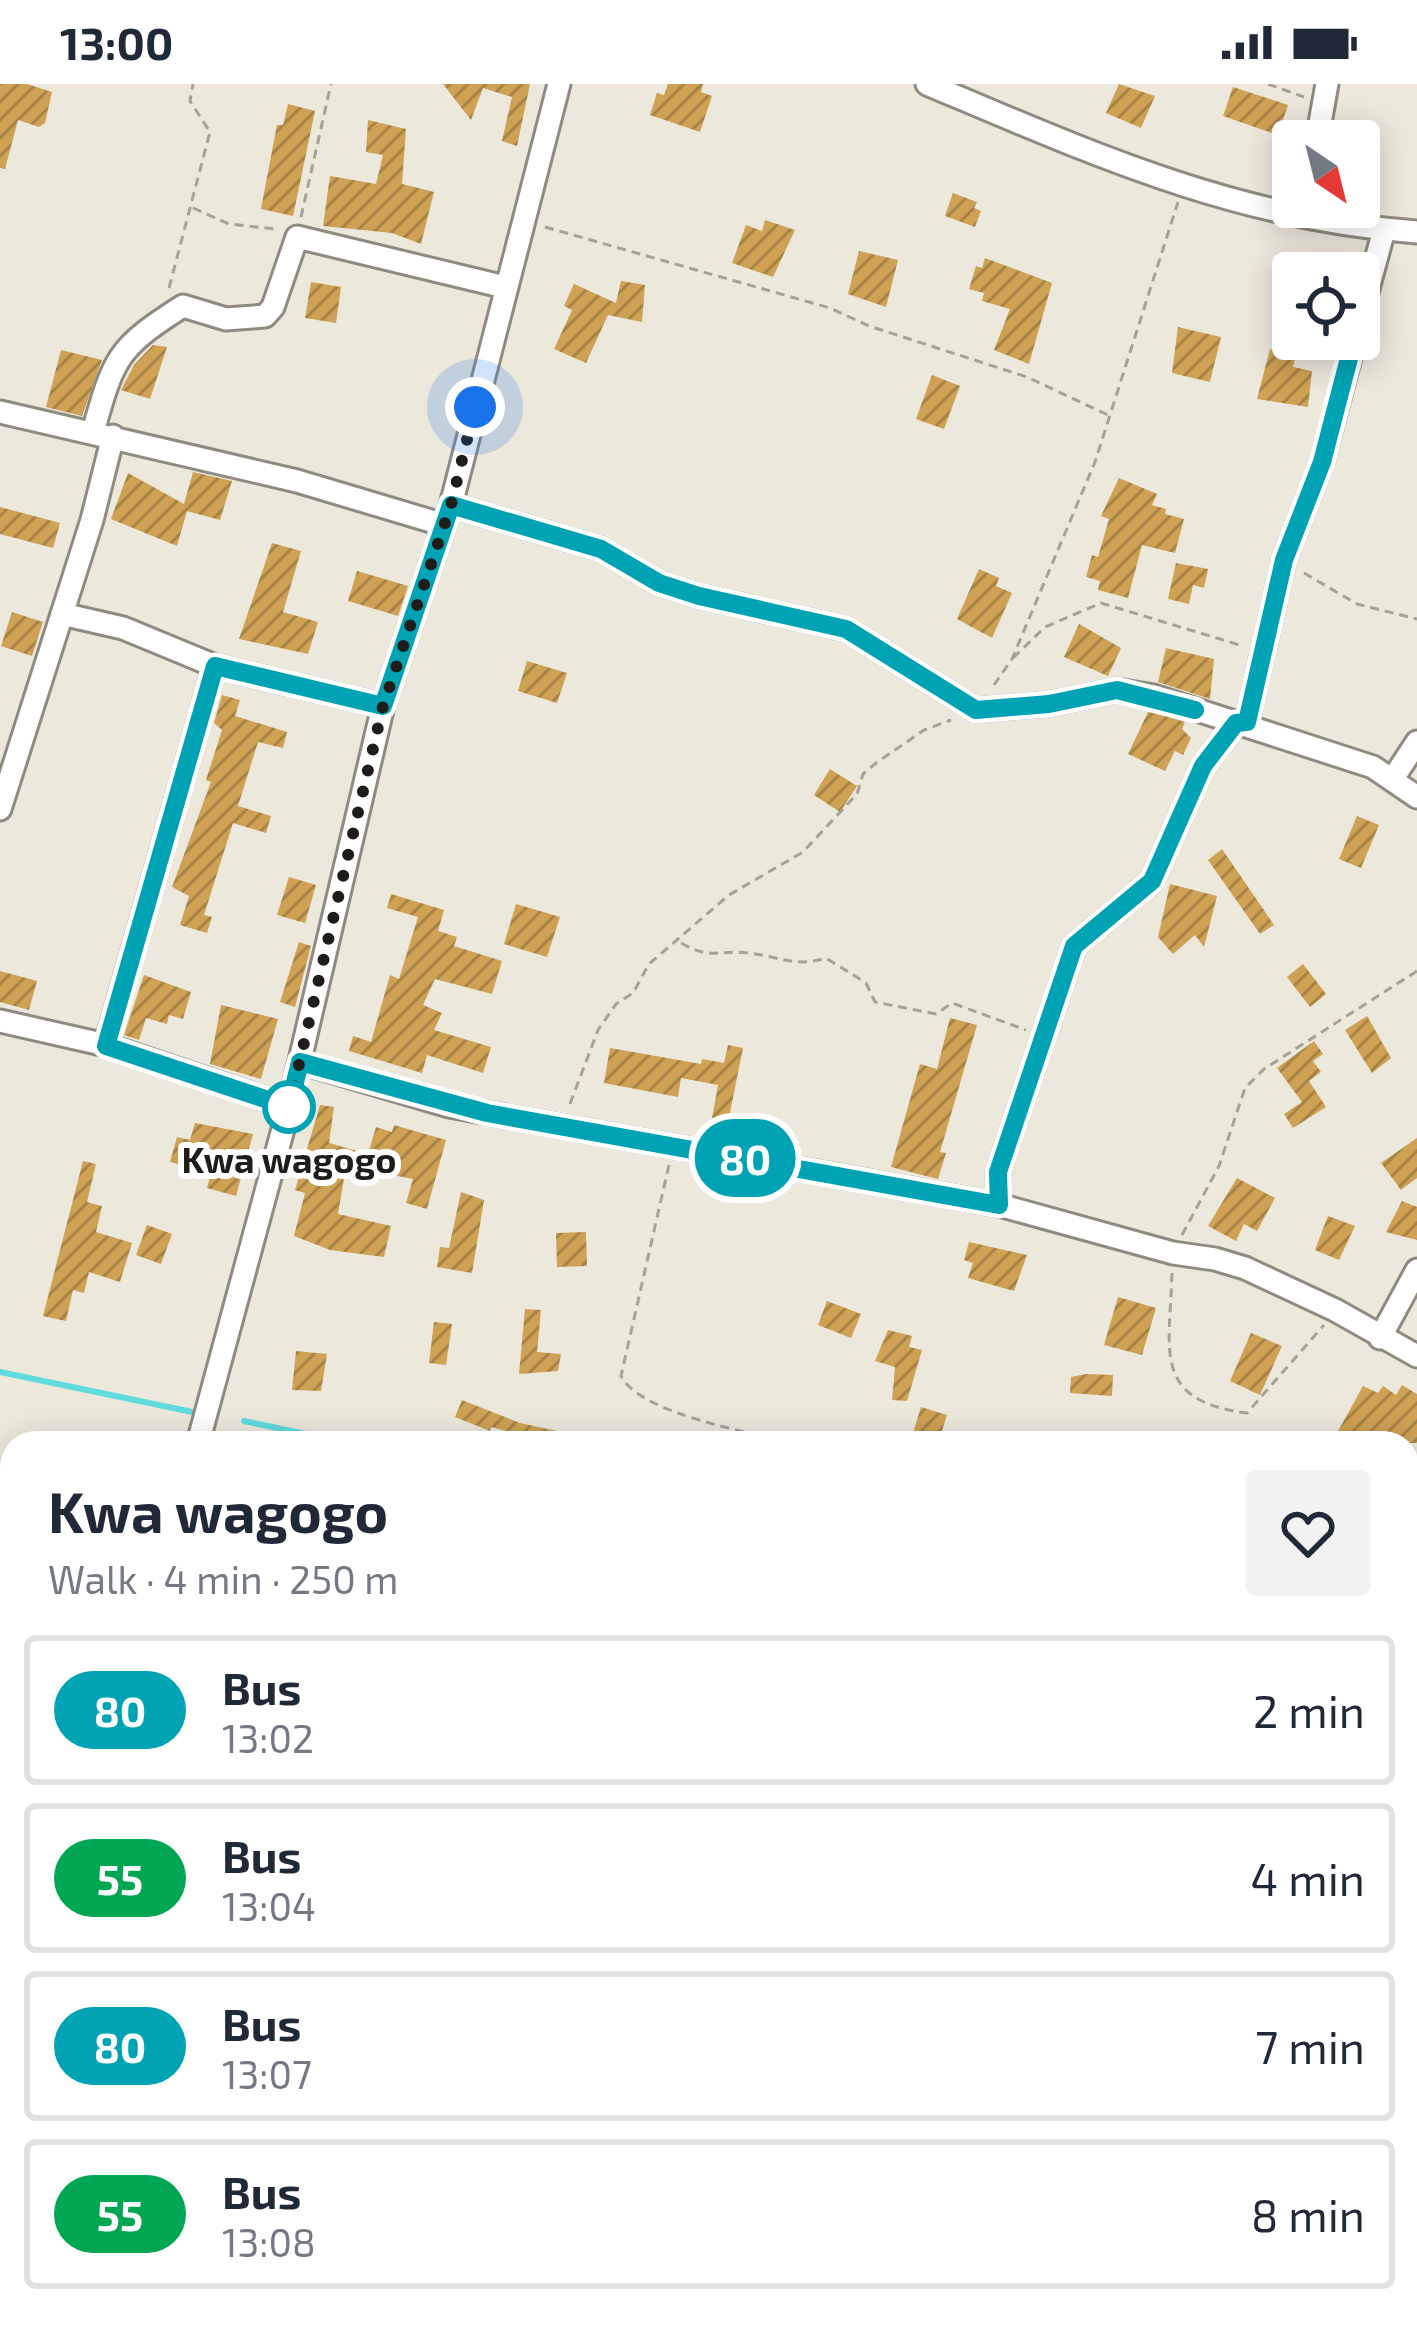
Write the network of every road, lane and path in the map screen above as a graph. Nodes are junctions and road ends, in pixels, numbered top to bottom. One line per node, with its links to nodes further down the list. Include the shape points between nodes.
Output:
1 (193, 84): 9 (path, via 190,101 210,132)
2 (331, 84): 14 (path)
3 (559, 84): 10 (street)
4 (926, 84): 7 (street)
5 (1268, 84): 6 (path)
6 (1325, 94)
7 (1182, 189): 8 (street); 20 (path)
8 (1272, 206)
9 (190, 207): 14 (path, via 242,227); 17 (path, via 172,261)
10 (526, 223): 16 (street); 20 (path, via 830,308 1027,377)
11 (1375, 228): 12 (street)
12 (1384, 230): 13 (street); 15 (street)
13 (1417, 232)
14 (296, 234): 16 (street); 17 (street, via 265,316 226,319 183,306)
15 (1378, 252)
16 (505, 287): 22 (street)
17 (172, 314): 21 (street, via 122,351)
18 (1349, 360): 23 (street, via 1322,462)
19 (0, 412): 21 (street)
20 (1112, 416): 27 (path)
21 (103, 434): 22 (street); 24 (street)
22 (446, 514): 29 (street); 30 (street, via 601,549 659,583 846,629)
23 (1284, 560): 25 (path, via 1332,593); 26 (street)
24 (62, 614): 28 (street, via 123,628); 35 (street)
25 (1417, 620)
26 (1263, 652): 27 (path, via 1101,603 1045,628); 31 (street)
27 (1012, 659): 30 (path)
28 (215, 666): 29 (street); 40 (street)
29 (383, 706): 41 (street)
30 (976, 710): 31 (street, via 1117,690); 36 (path, via 924,730 876,763 823,834 729,895)
31 (1242, 723): 33 (street); 39 (street, via 1203,766 1152,881 1074,946)
32 (1417, 742): 33 (street)
33 (1394, 777): 34 (street)
34 (1417, 797)
35 (0, 809)
36 (680, 942): 39 (path, via 702,956 747,952 808,964 826,958 866,983 875,1002 936,1015 952,1003); 43 (path, via 650,964 598,1030)
37 (1417, 971): 46 (path, via 1245,1088 1219,1166)
38 (0, 1021): 40 (street)
39 (1044, 1036): 45 (street, via 998,1172)
40 (106, 1046): 42 (street)
41 (300, 1062): 42 (street); 43 (street, via 449,1106)
42 (289, 1107): 51 (street)
43 (562, 1128): 44 (street)
44 (674, 1144): 45 (street); 52 (path, via 621,1376 639,1397)
45 (999, 1205): 46 (street)
46 (1173, 1253): 48 (street, via 1245,1268); 48 (path, via 1170,1371 1180,1389 1213,1408 1247,1412)
47 (1417, 1270): 49 (street)
48 (1335, 1310): 49 (street)
49 (1380, 1338): 50 (street)
50 (1417, 1356)
51 (201, 1431)
52 (749, 1431)

